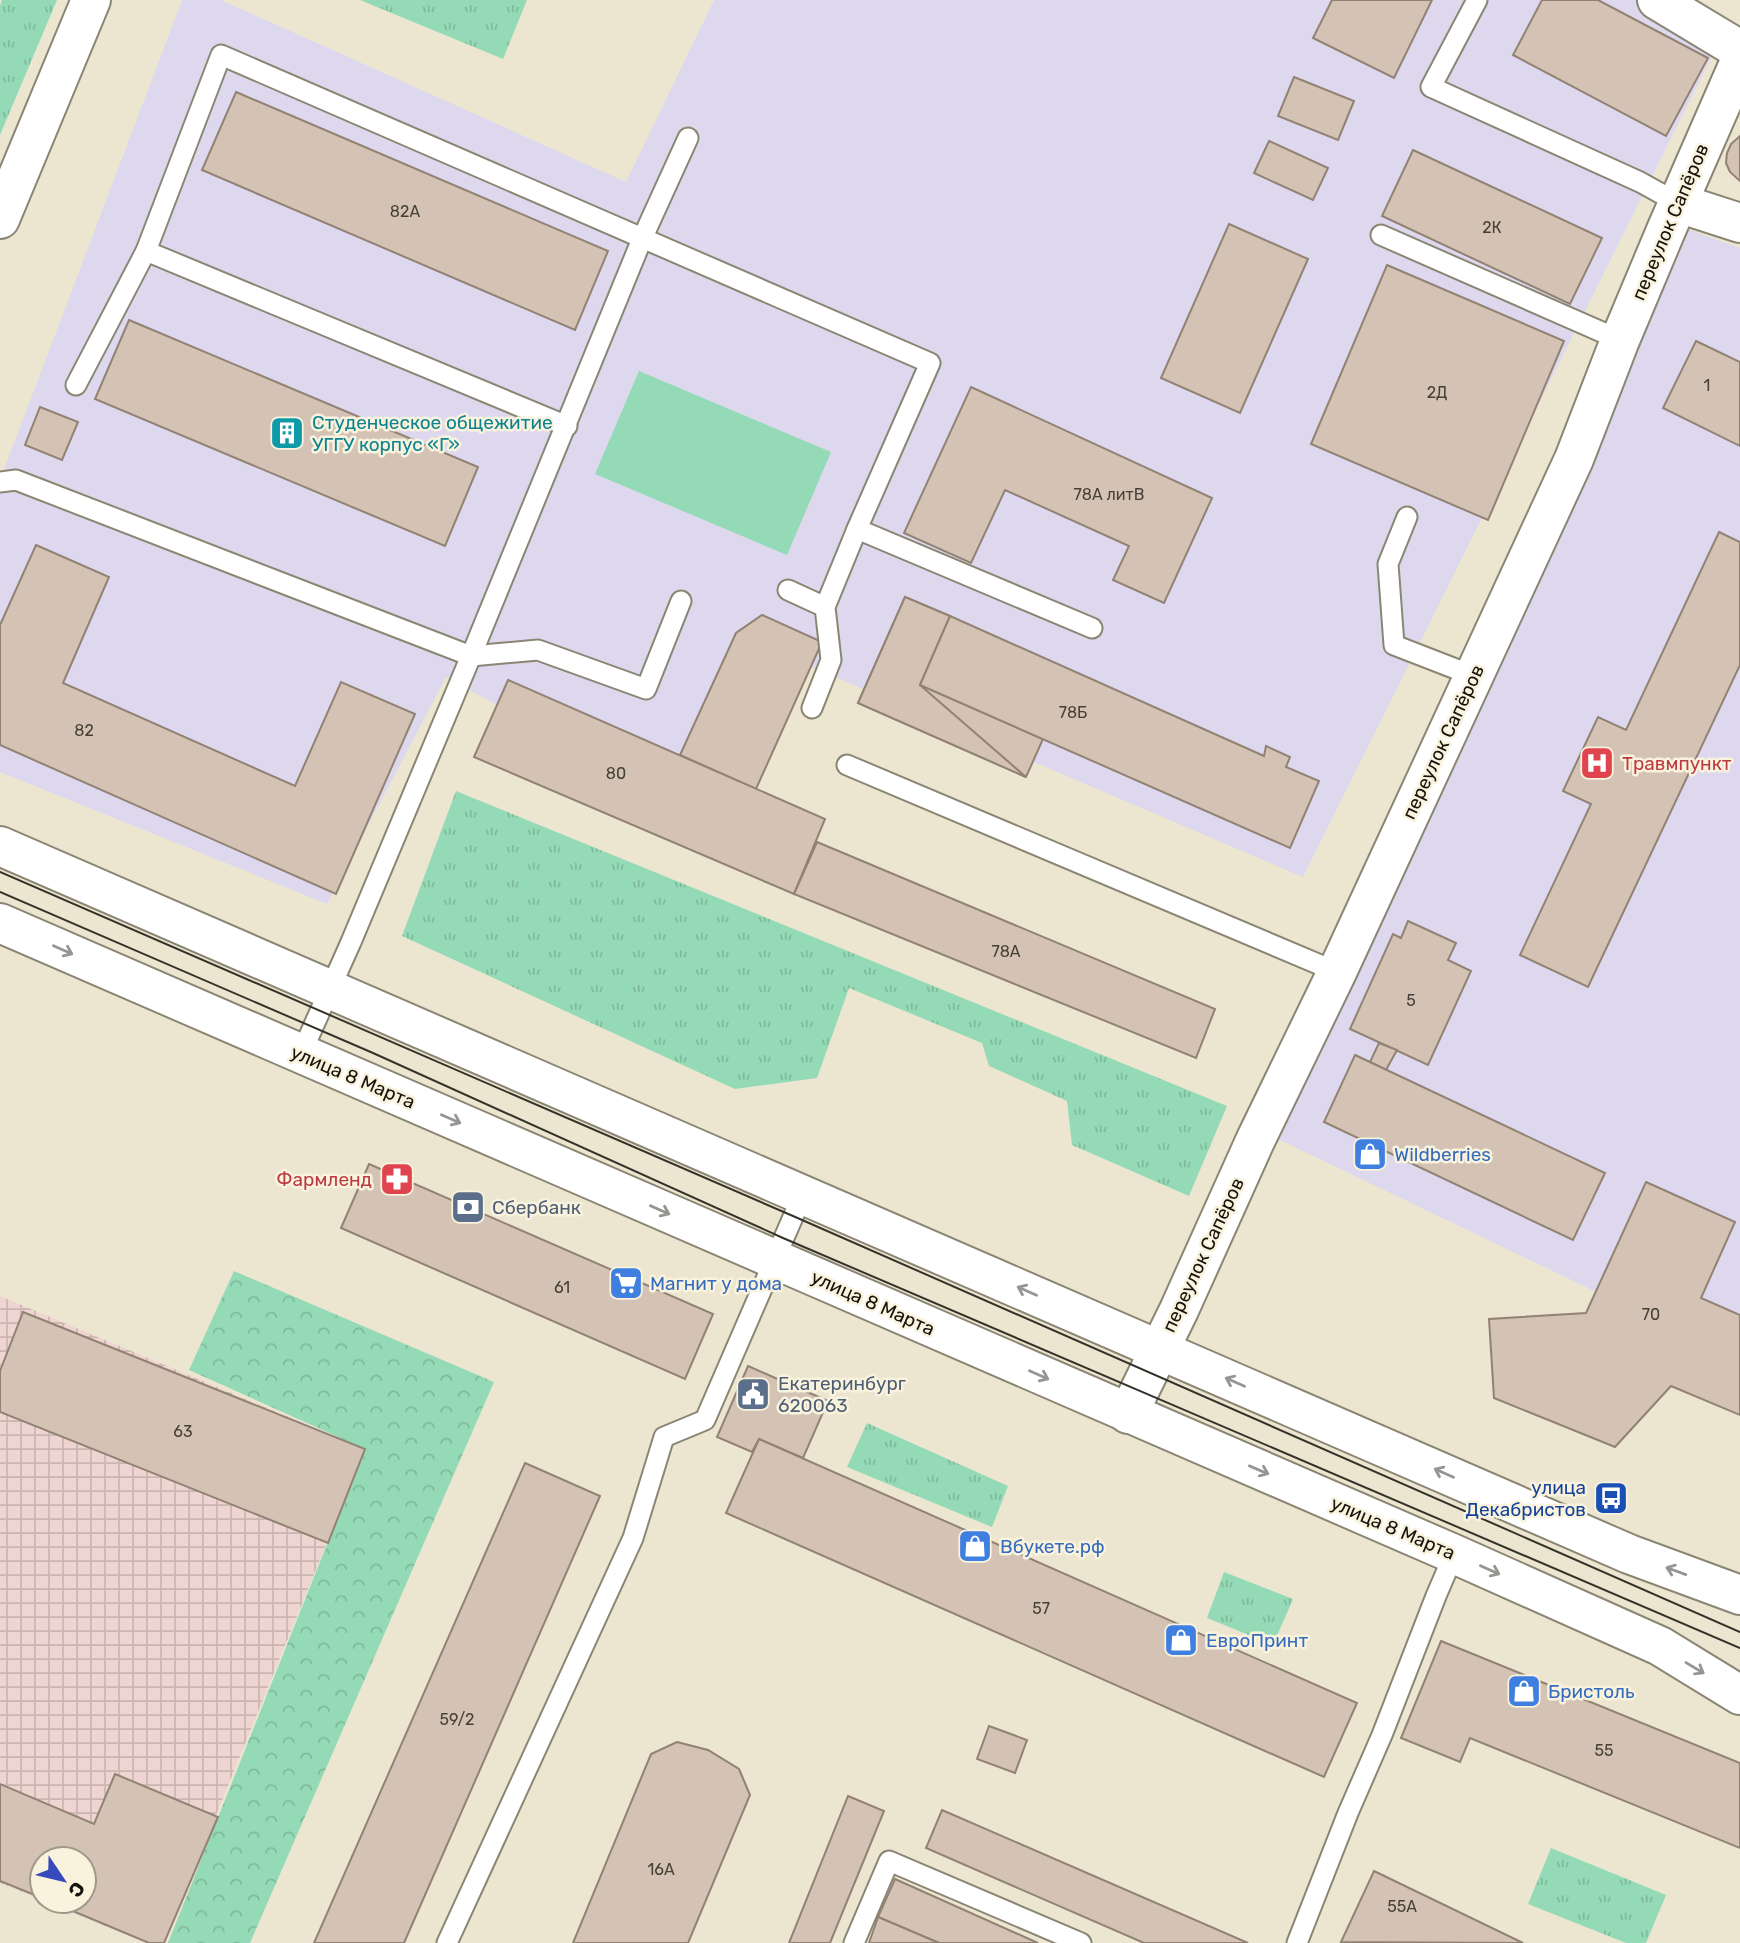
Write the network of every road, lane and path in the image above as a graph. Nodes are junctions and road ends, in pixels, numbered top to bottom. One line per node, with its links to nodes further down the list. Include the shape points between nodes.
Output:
1 (91, 0): 8 (main road)
2 (1477, 0): 7 (lane, via 1432,87 1640,182)
3 (1657, 0): 4 (main road)
4 (1740, 50)
5 (1740, 61): 7 (main road, переулок Сапёров)
6 (688, 138): 11 (lane)
7 (1678, 204): 9 (main road); 13 (main road, переулок Сапёров)
8 (0, 219)
9 (1740, 223)
10 (1381, 234): 13 (lane)
11 (642, 239): 12 (lane, via 221,55); 15 (lane); 18 (lane, via 930,363)
12 (146, 251): 14 (lane); 15 (lane)
13 (1620, 340): 24 (main road, переулок Сапёров, via 1574,459)
14 (75, 385)
15 (567, 426): 23 (lane)
16 (0, 482): 23 (lane, via 16,480)
17 (1407, 517): 24 (lane, via 1388,564 1394,645)
18 (857, 529): 21 (lane); 22 (lane)
19 (788, 590): 21 (lane)
20 (681, 601): 23 (lane, via 646,689 538,650)
21 (825, 607): 25 (lane, via 831,660)
22 (1093, 628)
23 (471, 656): 30 (lane)
24 (1474, 676): 29 (main road, переулок Сапёров)
25 (812, 708)
26 (847, 765): 29 (lane)
27 (0, 846): 30 (main road)
28 (0, 923): 31 (main road, улица 8 Марта, one-way to 31)
29 (1336, 972): 34 (main road, переулок Сапёров)
30 (330, 989): 31 (lane); 32 (main road)
31 (301, 1054): 33 (main road, улица 8 Марта, one-way to 33)
32 (803, 1194): 33 (lane); 34 (main road, one-way to 32)
33 (774, 1260): 35 (main road, улица 8 Марта, one-way to 35); 39 (lane, via 705,1420 664,1437 633,1538)
34 (1160, 1349): 35 (main road, переулок Сапёров); 37 (main road, one-way to 34, via 1629,1553)
35 (1128, 1414): 36 (main road, улица 8 Марта, one-way to 36)
36 (1454, 1554): 38 (main road, улица 8 Марта, one-way to 38, via 1660,1646); 42 (lane)
37 (1740, 1595)
38 (1740, 1695)
39 (447, 1943)
40 (854, 1943): 41 (lane, via 888,1861)
41 (1080, 1943)
42 (1297, 1943)

